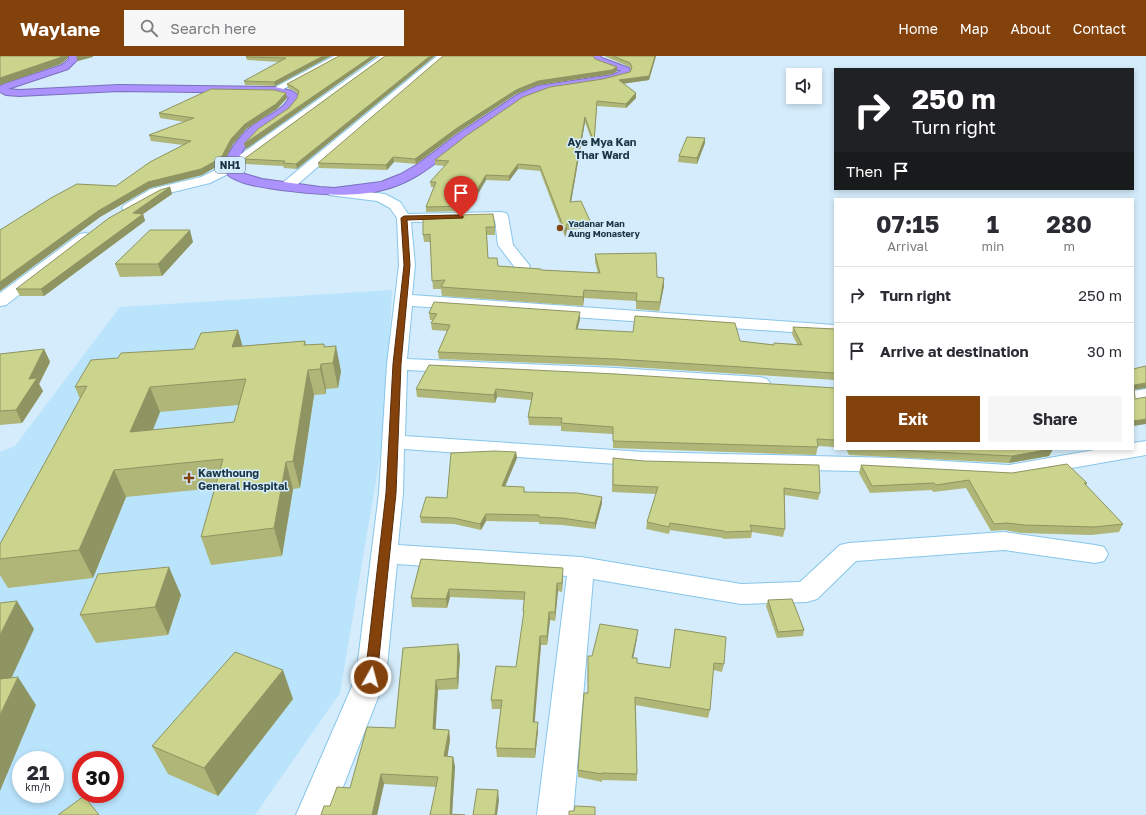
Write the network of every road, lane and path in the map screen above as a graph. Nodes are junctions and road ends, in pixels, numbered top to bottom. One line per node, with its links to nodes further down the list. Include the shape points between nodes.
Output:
1 (73, 56): 6 (highway, NH1, via 73,60 65,67 2,89 6,92 19,93 119,88)
2 (340, 56): 6 (street)
3 (385, 56): 7 (street)
4 (442, 56): 8 (street)
5 (596, 56): 9 (highway, NH1, via 599,60 626,70 626,73 538,89 520,97 406,177 366,189)
6 (276, 90): 7 (highway, NH1, via 289,92 294,96 293,100 288,107 248,136 234,152)
7 (228, 169): 8 (highway, NH1, via 261,183); 10 (street, via 205,180 156,192)
8 (286, 187): 9 (highway, NH1)
9 (334, 192): 11 (street, via 380,197 395,204)
10 (119, 214)
11 (404, 218): 13 (street, via 501,216 506,245); 14 (street, via 407,265)
12 (94, 231): 15 (street)
13 (522, 266)
14 (404, 300): 16 (street); 17 (street)
15 (0, 301)
16 (834, 330)
17 (397, 364): 18 (street, via 616,374); 21 (street)
18 (780, 385)
19 (1146, 395): 20 (street)
20 (1134, 397)
21 (394, 442): 23 (street, via 644,459); 24 (street)
22 (1146, 448): 23 (street, via 1009,472)
23 (891, 457)
24 (386, 554): 26 (street); 27 (street, via 371,677)
25 (1095, 554): 26 (street, via 1004,541 849,552 807,592 741,594)
26 (581, 567): 28 (street)
27 (314, 815)
28 (555, 815)

